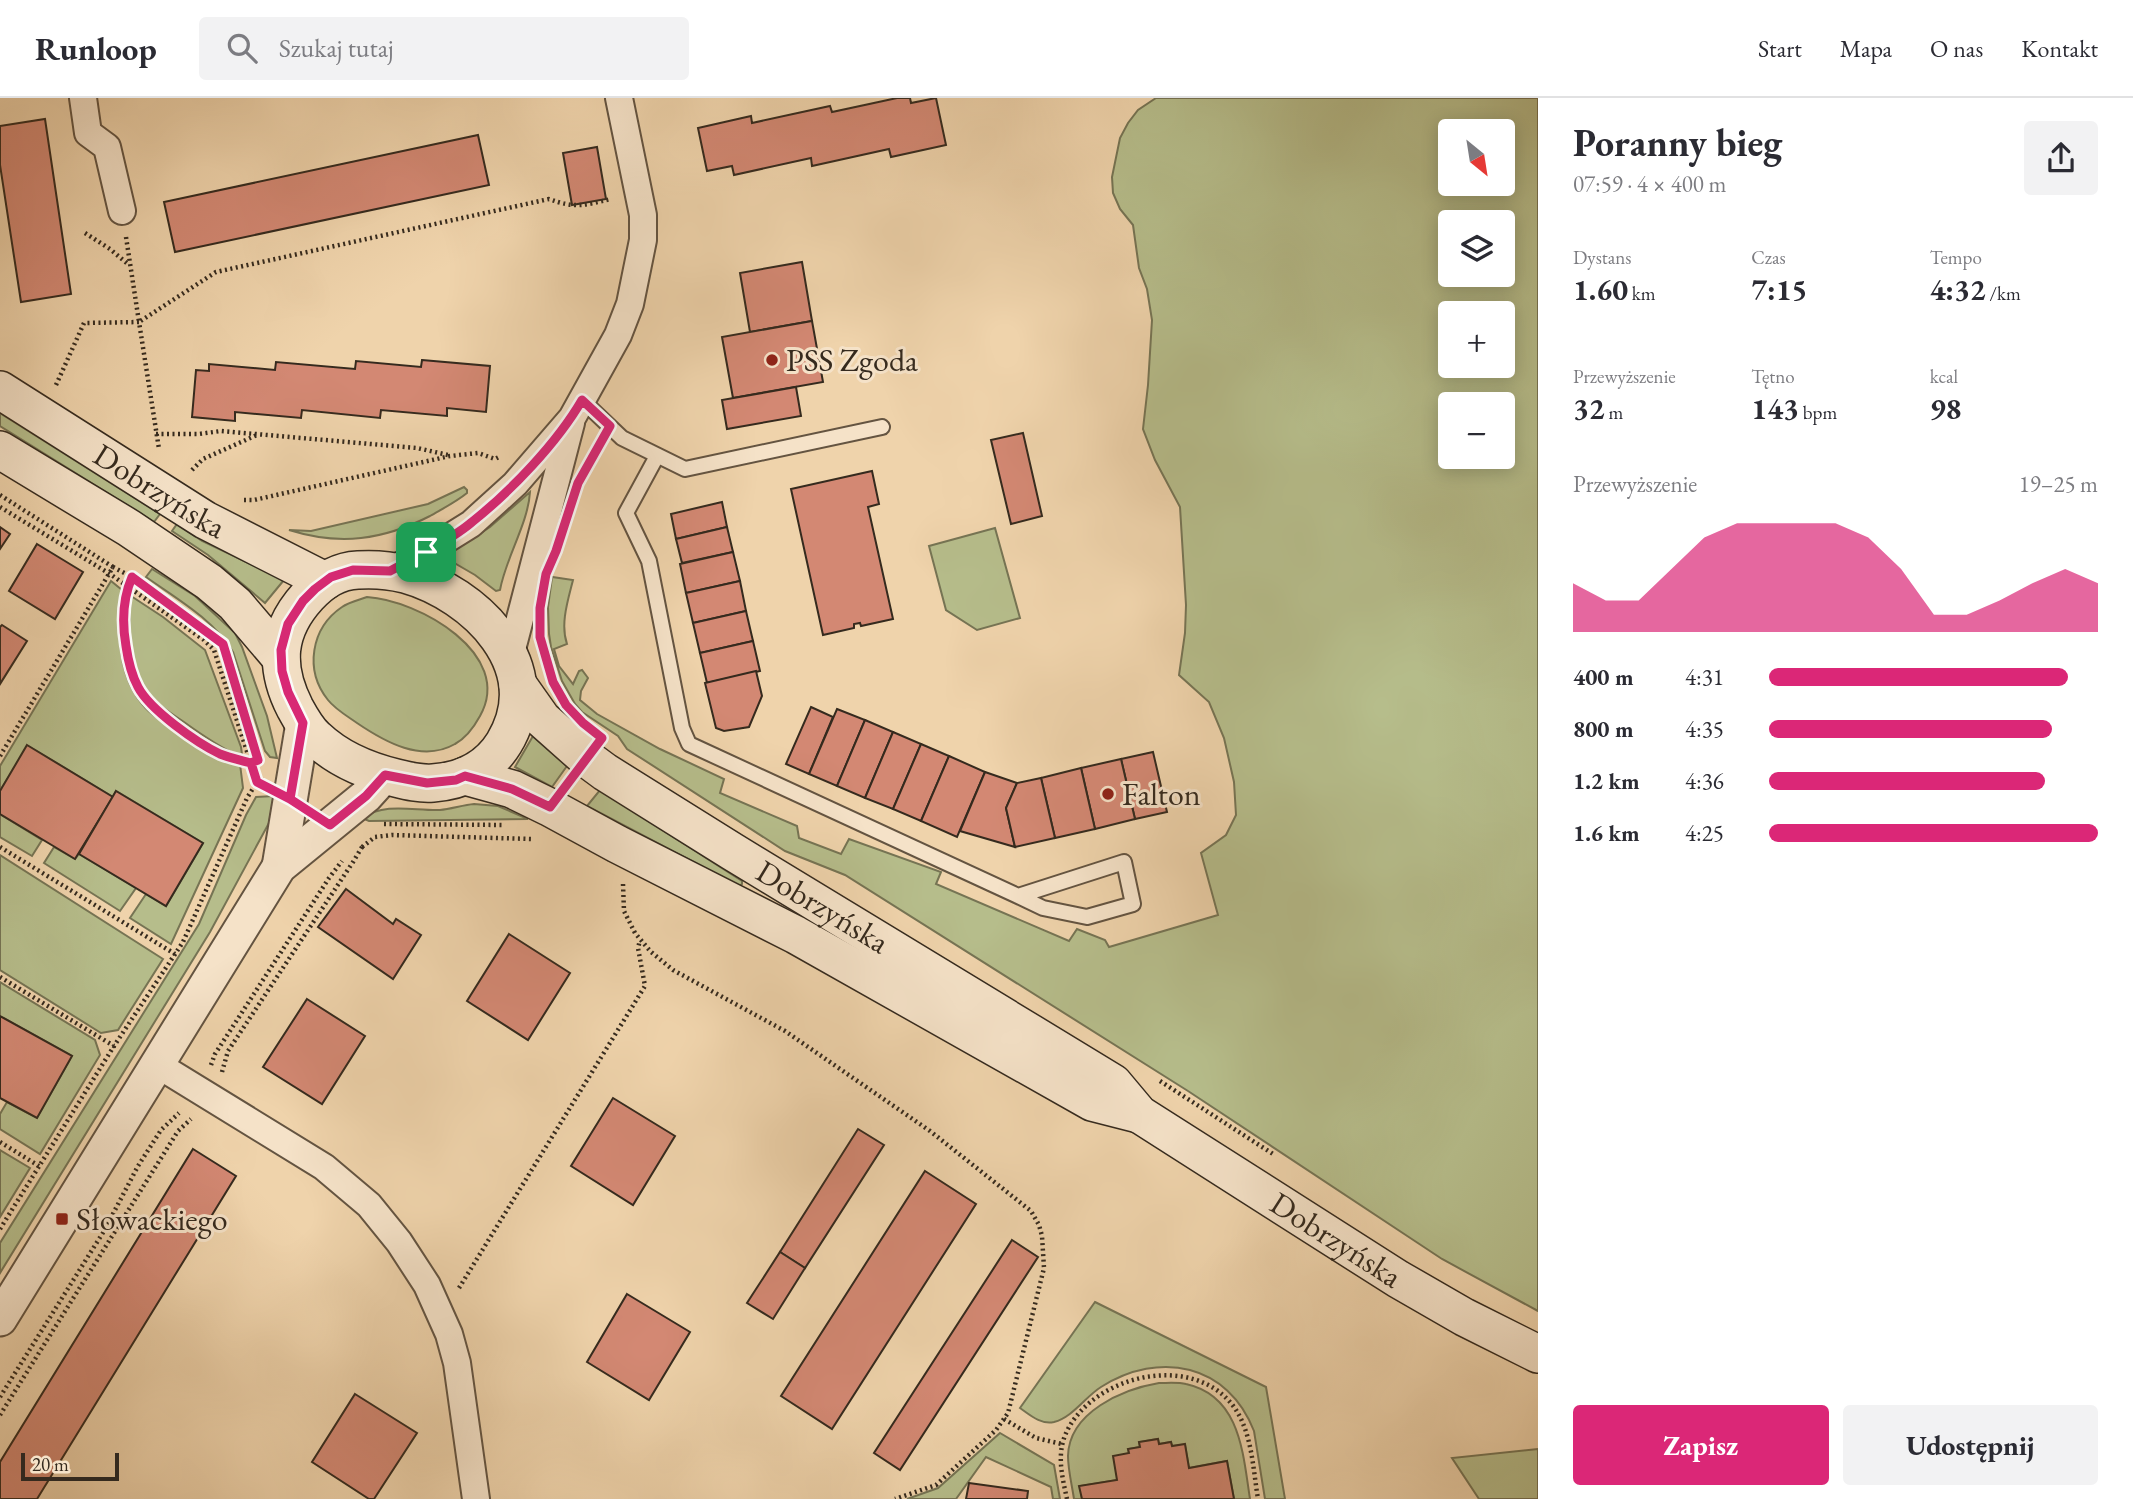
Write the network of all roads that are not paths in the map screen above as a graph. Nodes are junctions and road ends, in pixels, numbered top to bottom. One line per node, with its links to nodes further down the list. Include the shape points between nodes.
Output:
1 (83, 98): 3 (street, via 88,132 107,147)
2 (619, 98): 5 (street, via 643,215 643,240 630,304 618,335)
3 (122, 211)
4 (0, 390): 10 (main road, Dobrzyńska, via 205,520)
5 (577, 409): 8 (lane); 9 (street, via 515,484 471,524); 12 (street)
6 (882, 426): 8 (lane, via 685,469)
7 (0, 450): 11 (main road, Dobrzyńska, via 209,582 235,604)
8 (657, 456): 17 (lane, via 626,513 649,561 689,744)
9 (390, 571): 10 (main road, via 353,570); 12 (main road, via 421,580 466,606 497,636)
10 (325, 580): 11 (main road, via 288,624)
11 (281, 658): 13 (main road, via 288,692)
12 (514, 671): 15 (main road, via 515,718 507,738 491,760); 19 (main road, Dobrzyńska, via 542,719 605,772 1113,1083)
13 (303, 723): 14 (main road, via 332,751); 16 (street)
14 (385, 775): 15 (main road, via 427,783); 16 (street, via 340,838)
15 (465, 776): 19 (main road, Dobrzyńska, via 512,789 550,807 796,935 1092,1101)
16 (279, 867): 18 (street)
17 (1018, 896): 17 (lane, via 1043,908 1087,916 1133,904 1124,862)
18 (158, 1065): 20 (street); 22 (street, via 324,1167 369,1205 414,1263 449,1334 457,1363)
19 (1139, 1114): 21 (main road, Dobrzyńska, via 1398,1279)
20 (0, 1319)
21 (1538, 1354)
22 (477, 1499)

